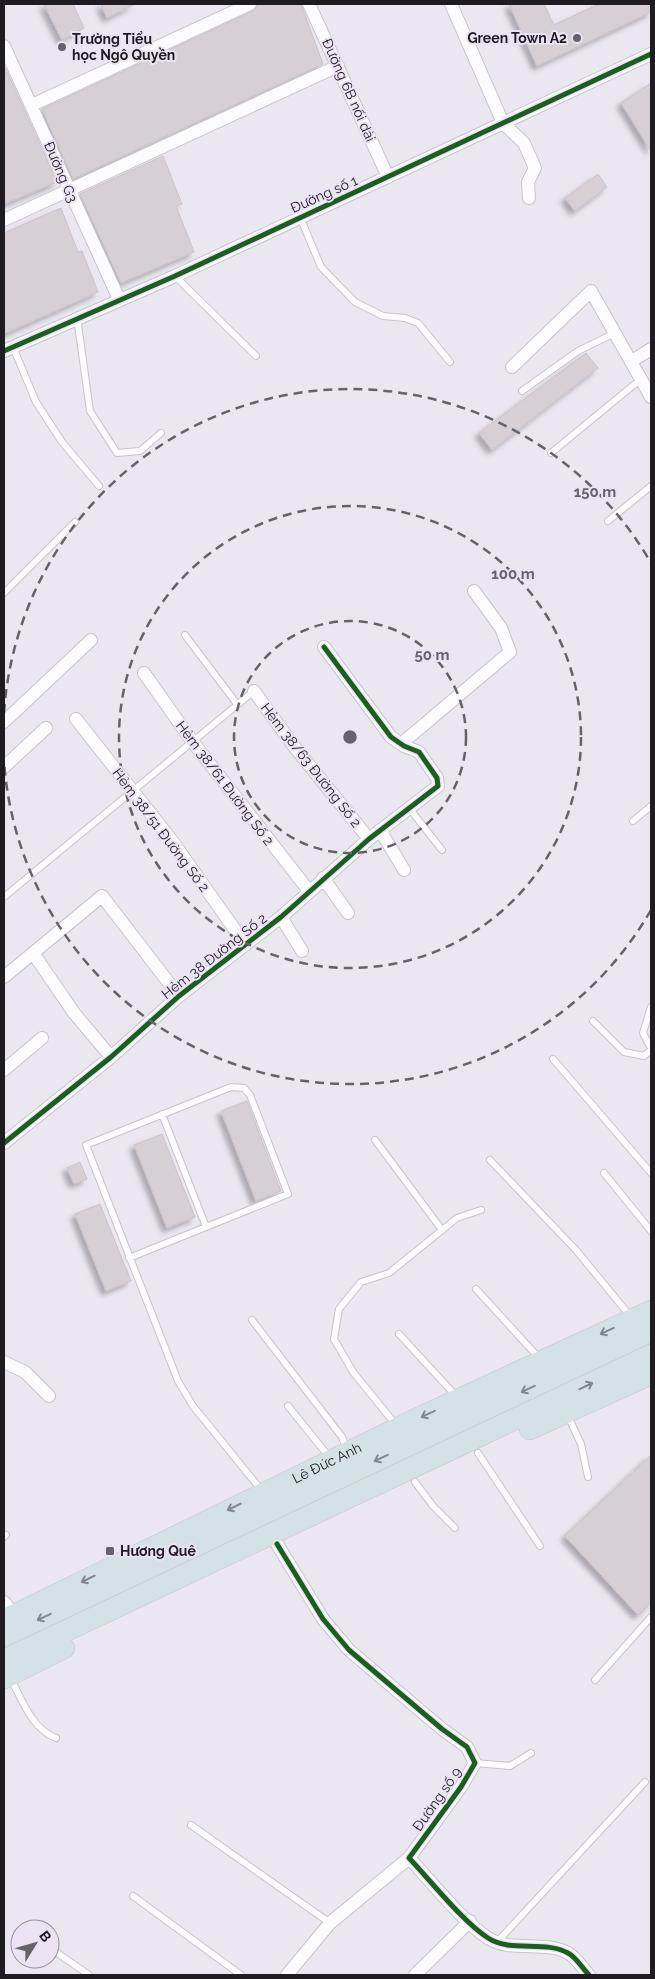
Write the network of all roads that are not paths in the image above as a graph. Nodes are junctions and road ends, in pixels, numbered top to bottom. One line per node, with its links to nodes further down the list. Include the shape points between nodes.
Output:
1 (250, 4): 7 (street)
2 (309, 4): 6 (street, Đường 6B nối dài)
3 (451, 4): 8 (street)
4 (4, 46): 7 (street, Đường G3)
5 (651, 54): 8 (street, Đường số 1)
6 (338, 66): 9 (street, Đường 6B nối dài); 10 (street)
7 (32, 104): 10 (street, Đường G3)
8 (503, 123): 9 (street, Đường số 1); 11 (street, via 524,142 535,168 528,182)
9 (388, 177): 12 (street, Đường số 1)
10 (69, 191): 13 (street); 15 (street, Đường G3)
11 (529, 198)
12 (300, 217): 14 (street, Đường số 1); 22 (lane, via 321,267 355,302 383,316 418,323)
13 (4, 220)
14 (175, 276): 15 (street, Đường số 1); 20 (lane)
15 (119, 299): 16 (street, Đường số 1)
16 (78, 317): 18 (street, Đường số 1); 27 (lane, via 90,411 117,453 140,451)
17 (616, 332): 21 (street); 23 (street, via 591,291); 25 (lane, via 578,351)
18 (8, 349): 29 (lane, via 62,442)
19 (651, 349): 21 (street)
20 (256, 356)
21 (632, 361): 24 (street)
22 (450, 362)
23 (512, 367)
24 (642, 379): 26 (street); 28 (lane)
25 (522, 391)
26 (651, 396)
27 (162, 433)
28 (551, 453)
29 (99, 486)
30 (651, 486): 31 (lane)
31 (608, 521)
32 (75, 522): 34 (lane)
33 (474, 591): 45 (street, via 501,628 510,652)
34 (4, 593)
35 (185, 635): 40 (lane)
36 (91, 640): 42 (street)
37 (324, 647): 45 (street, via 391,737)
38 (144, 673): 44 (street, Hẻm 38/61 Đường Số 2)
39 (254, 691): 40 (lane); 52 (street, Hẻm 38/63 Đường Số 2)
40 (237, 704): 44 (lane)
41 (76, 719): 47 (street, Hẻm 38/51 Đường Số 2)
42 (4, 722)
43 (46, 728): 46 (street)
44 (192, 741): 47 (lane); 56 (street, Hẻm 38/61 Đường Số 2)
45 (401, 744): 49 (street, Hẻm 38 Đường Số 2, via 419,752 437,778 438,786)
46 (4, 768)
47 (133, 792): 57 (lane); 60 (street, Hẻm 38/51 Đường Số 2, via 173,842)
48 (651, 806): 50 (lane)
49 (409, 808): 51 (street, Hẻm 38 Đường Số 2); 53 (lane)
50 (633, 821)
51 (380, 830): 52 (street, Hẻm 38 Đường Số 2); 54 (street)
52 (369, 839): 55 (street, Hẻm 38 Đường Số 2)
53 (442, 850)
54 (404, 870)
55 (323, 878): 56 (street, Hẻm 38 Đường Số 2); 58 (street)
56 (309, 891): 59 (street, Hẻm 38 Đường Số 2)
57 (4, 897)
58 (348, 913)
59 (281, 917): 60 (street, Hẻm 38 Đường Số 2); 61 (street)
60 (245, 944): 64 (street, Hẻm 38 Đường Số 2)
61 (302, 951)
62 (33, 953): 63 (street); 64 (street, via 102,896); 69 (street, via 74,1013)
63 (4, 977)
64 (179, 996): 69 (street, Hẻm 38 Đường Số 2)
65 (651, 1008): 68 (lane, via 643,1033)
66 (593, 1022): 68 (lane, via 624,1052 644,1056)
67 (42, 1038): 71 (street)
68 (651, 1049)
69 (111, 1057): 74 (street, Hẻm 38 Đường Số 2)
70 (553, 1059): 77 (lane)
71 (4, 1070)
72 (162, 1114): 79 (lane); 79 (lane, via 231,1086 240,1086 250,1095 288,1194); 82 (lane, via 86,1145)
73 (375, 1140): 80 (lane)
74 (4, 1142)
75 (490, 1160): 84 (lane)
76 (604, 1173): 81 (lane)
77 (651, 1173)
78 (481, 1210): 80 (lane, via 457,1218)
79 (206, 1228): 82 (lane)
80 (442, 1230): 96 (lane, via 389,1273 361,1282 339,1309 334,1339 353,1372)
81 (651, 1230)
82 (130, 1258): 101 (lane, via 184,1393)
83 (476, 1289): 90 (lane)
84 (642, 1315): 90 (highway, Lê Đức Anh, one-way to 90)
85 (252, 1320): 98 (lane, via 342,1437)
86 (651, 1330): 106 (highway, Lê Đức Anh, one-way to 106)
87 (399, 1334): 93 (lane)
88 (651, 1355): 95 (highway, one-way to 88)
89 (4, 1362): 92 (street, via 25,1372)
90 (542, 1362): 93 (highway, Lê Đức Anh)
91 (651, 1374): 95 (highway)
92 (49, 1396)
93 (459, 1400): 96 (highway, Lê Đức Anh, one-way to 96)
94 (288, 1406): 98 (lane)
95 (563, 1406): 97 (highway); 99 (lane, via 581,1444); 107 (highway)
96 (398, 1428): 98 (highway, Lê Đức Anh)
97 (478, 1453): 100 (highway); 104 (lane)
98 (340, 1456): 101 (highway, Lê Đức Anh)
99 (588, 1477)
100 (415, 1482): 102 (lane); 103 (highway)
101 (264, 1493): 106 (highway, Lê Đức Anh, one-way to 106)
102 (455, 1528)
103 (277, 1544): 107 (highway); 111 (street, Đường số 9, via 323,1619 350,1650 467,1747)
104 (540, 1546)
105 (651, 1617): 108 (lane)
106 (10, 1620)
107 (6, 1671): 109 (lane, via 36,1724 47,1735)
108 (595, 1680)
109 (56, 1738)
110 (531, 1753): 111 (lane, via 510,1766)
111 (475, 1763): 114 (street, Đường số 9)
112 (645, 1782): 118 (lane)
113 (191, 1825): 117 (lane)
114 (409, 1858): 116 (street); 117 (street, Đường số 9)
115 (133, 1896): 121 (lane)
116 (470, 1921): 118 (street, via 489,1939); 123 (street)
117 (330, 1923): 122 (street, Đường số 9)
118 (498, 1941): 124 (street, via 568,1953)
119 (60, 1955): 120 (lane)
120 (89, 1975)
121 (241, 1975)
122 (287, 1975)
123 (415, 1975)
124 (589, 1975)

